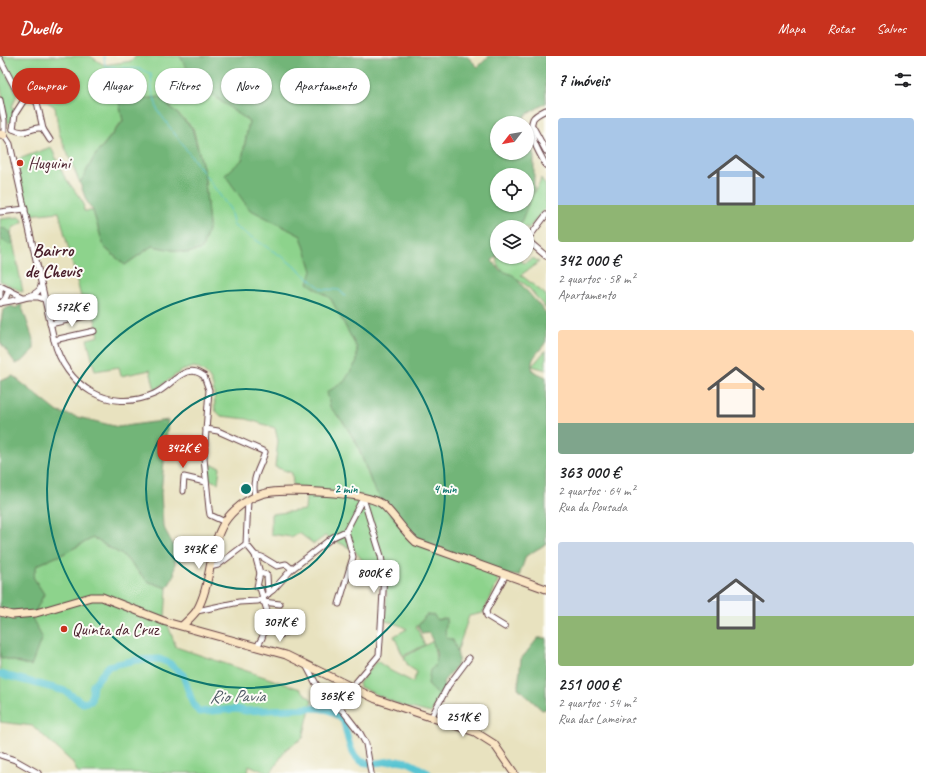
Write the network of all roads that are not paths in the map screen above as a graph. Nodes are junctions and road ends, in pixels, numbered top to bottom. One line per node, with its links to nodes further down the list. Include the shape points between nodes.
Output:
1 (0, 59): 2 (street)
2 (12, 84)
3 (0, 100): 11 (street, via 4,120)
4 (21, 104): 8 (street)
5 (37, 104): 9 (street)
6 (546, 110): 7 (street)
7 (534, 117)
8 (13, 129): 9 (street, via 26,132); 11 (street)
9 (43, 129): 12 (street)
10 (534, 130): 14 (street)
11 (2, 134): 16 (street, via 8,140)
12 (50, 140)
13 (534, 141): 15 (street)
14 (546, 151)
15 (546, 165)
16 (25, 209): 17 (street); 20 (street)
17 (0, 212)
18 (546, 215): 19 (street, via 527,240)
19 (546, 256)
20 (41, 285): 25 (street, via 38,292); 26 (street)
21 (0, 286): 22 (street)
22 (9, 290): 25 (street); 27 (street)
23 (0, 292): 24 (street)
24 (0, 296)
25 (26, 297): 26 (street); 27 (street)
26 (44, 299): 29 (street)
27 (0, 304)
28 (90, 315): 29 (street)
29 (50, 324): 31 (street)
30 (94, 331): 31 (street)
31 (54, 340): 32 (street, via 57,354 72,377 88,390 105,397 120,400 136,399 155,394 186,373 193,371 204,376 210,390)
32 (206, 429): 33 (street); 35 (street, via 218,431 265,452 254,478 253,488)
33 (205, 482): 34 (street, via 184,477); 40 (street, via 210,515)
34 (183, 491)
35 (256, 496): 36 (street, via 280,490 297,490); 37 (street)
36 (363, 498): 41 (street); 47 (street, via 382,504 416,542); 64 (street, via 384,574 381,626 379,655)
37 (248, 500): 38 (street); 39 (street)
38 (238, 508): 39 (street); 40 (street)
39 (247, 515): 42 (street)
40 (225, 522): 44 (street)
41 (346, 530): 45 (street); 52 (street, via 353,557)
42 (246, 544): 43 (street); 44 (street, via 218,565)
43 (255, 555): 45 (street, via 277,566 286,564); 46 (street)
44 (210, 567): 53 (street, via 202,600)
45 (292, 569): 49 (street)
46 (260, 574): 49 (street, via 267,575); 50 (street, via 257,587 260,588)
47 (506, 574): 48 (street); 58 (street, via 486,611 493,622)
48 (546, 588)
49 (268, 594): 50 (street)
50 (262, 600): 51 (street); 53 (street); 55 (street, via 269,617)
51 (280, 604)
52 (339, 604)
53 (196, 611): 56 (street)
54 (0, 612): 56 (street, via 12,615 36,612 102,596 166,622)
55 (267, 624): 57 (street, via 280,635); 59 (street)
56 (183, 625): 59 (street)
57 (291, 626)
58 (505, 627)
59 (257, 647): 61 (street, via 286,655)
60 (469, 658): 65 (street, via 448,686)
61 (305, 664): 62 (street); 63 (street)
62 (315, 669): 63 (street); 64 (street)
63 (312, 678): 67 (street, via 326,700 343,711 352,721 366,744)
64 (352, 687): 65 (street, via 376,699)
65 (432, 716): 69 (street, via 487,739)
66 (0, 755): 68 (street)
67 (370, 771)
68 (38, 773)
69 (514, 773)

